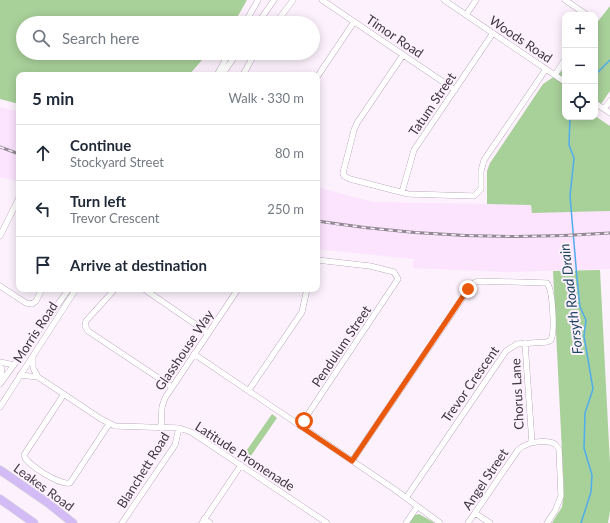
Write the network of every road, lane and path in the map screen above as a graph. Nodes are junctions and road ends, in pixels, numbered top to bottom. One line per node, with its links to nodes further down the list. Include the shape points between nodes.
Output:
1 (258, 0): 11 (street)
2 (274, 0): 12 (street)
3 (293, 0): 13 (street)
4 (322, 0): 14 (street, Timor Road)
5 (444, 0): 10 (street, Woods Road)
6 (476, 0): 10 (street)
7 (565, 0): 8 (street)
8 (572, 2): 9 (street)
9 (584, 12)
10 (466, 15): 15 (street, Woods Road)
11 (250, 16)
12 (263, 16)
13 (281, 16)
14 (354, 22): 16 (street, Timor Road); 25 (street)
15 (493, 33): 21 (street, Woods Road); 28 (street, Tatum Street)
16 (403, 55): 28 (street, Timor Road); 33 (street, via 354,130 344,168 344,176 350,179)
17 (225, 60): 22 (street)
18 (232, 60): 23 (street)
19 (251, 60): 24 (street)
20 (562, 64): 26 (street)
21 (546, 69): 26 (street, Woods Road); 33 (street, via 484,160 481,189 474,196)
22 (219, 72)
23 (224, 72)
24 (245, 72)
25 (320, 72)
26 (555, 75): 27 (street, Woods Road)
27 (562, 80)
28 (455, 90): 33 (street, Tatum Street, via 414,150)
29 (610, 101): 31 (street)
30 (598, 105): 31 (street)
31 (604, 109): 32 (street)
32 (610, 113)
33 (402, 192)
34 (16, 204): 35 (street)
35 (0, 236)
36 (320, 260): 60 (street, Pendulum Street, via 377,267 393,271 398,277 397,283)
37 (0, 286): 38 (street, via 32,304)
38 (40, 292)
39 (67, 292): 50 (street, Morris Road)
40 (74, 292): 48 (street, Morris Road)
41 (112, 292): 55 (street, via 86,321 85,326 104,342)
42 (148, 292): 45 (street)
43 (236, 292): 45 (street, Glasshouse Way)
44 (307, 292): 56 (street, via 302,312)
45 (208, 332): 47 (street, Glasshouse Way)
46 (525, 343): 63 (street, Chorus Lane); 64 (street, Trevor Crescent, via 547,342 552,336 551,292 548,284 478,281 472,284); 67 (street, Trevor Crescent, via 516,344 506,351)
47 (194, 354): 55 (street, Glasshouse Way); 56 (street)
48 (33, 355): 52 (street, Morris Road); 53 (street, via 33,368)
49 (0, 362): 50 (street)
50 (14, 365): 54 (street, Morris Road)
51 (0, 367): 54 (street)
52 (20, 375): 53 (street, Latitude Promenade); 58 (street, Morris Road)
53 (38, 377): 57 (street, Latitude Promenade)
54 (0, 384)
55 (172, 387): 61 (street, Glasshouse Way, via 163,404)
56 (249, 390): 60 (street)
57 (64, 394): 59 (street, Latitude Promenade); 59 (street, via 25,451 26,462 48,476 68,484)
58 (0, 407)
59 (109, 424): 61 (street, Latitude Promenade, via 121,427)
60 (300, 426): 64 (street)
61 (161, 428): 62 (street, Latitude Promenade)
62 (179, 428): 65 (street, Latitude Promenade, via 196,435); 74 (street, Blanchett Road, via 175,445)
63 (532, 443): 70 (street, Angel Street, via 518,450); 81 (street, Angel Street, via 552,442 558,449 561,496 556,511)
64 (352, 461): 67 (street)
65 (241, 465): 71 (street); 76 (street, Latitude Promenade)
66 (0, 470): 73 (highway, Leakes Road)
67 (406, 498): 69 (street)
68 (1, 499): 72 (highway)
69 (417, 507): 77 (street); 78 (street)
70 (475, 513): 79 (street, Angel Street); 80 (street)
71 (203, 521): 75 (street)
72 (34, 523)
73 (74, 523)
74 (122, 523)
75 (210, 523)
76 (327, 523)
77 (406, 523)
78 (440, 523)
79 (468, 523)
80 (490, 523)
81 (548, 523)

